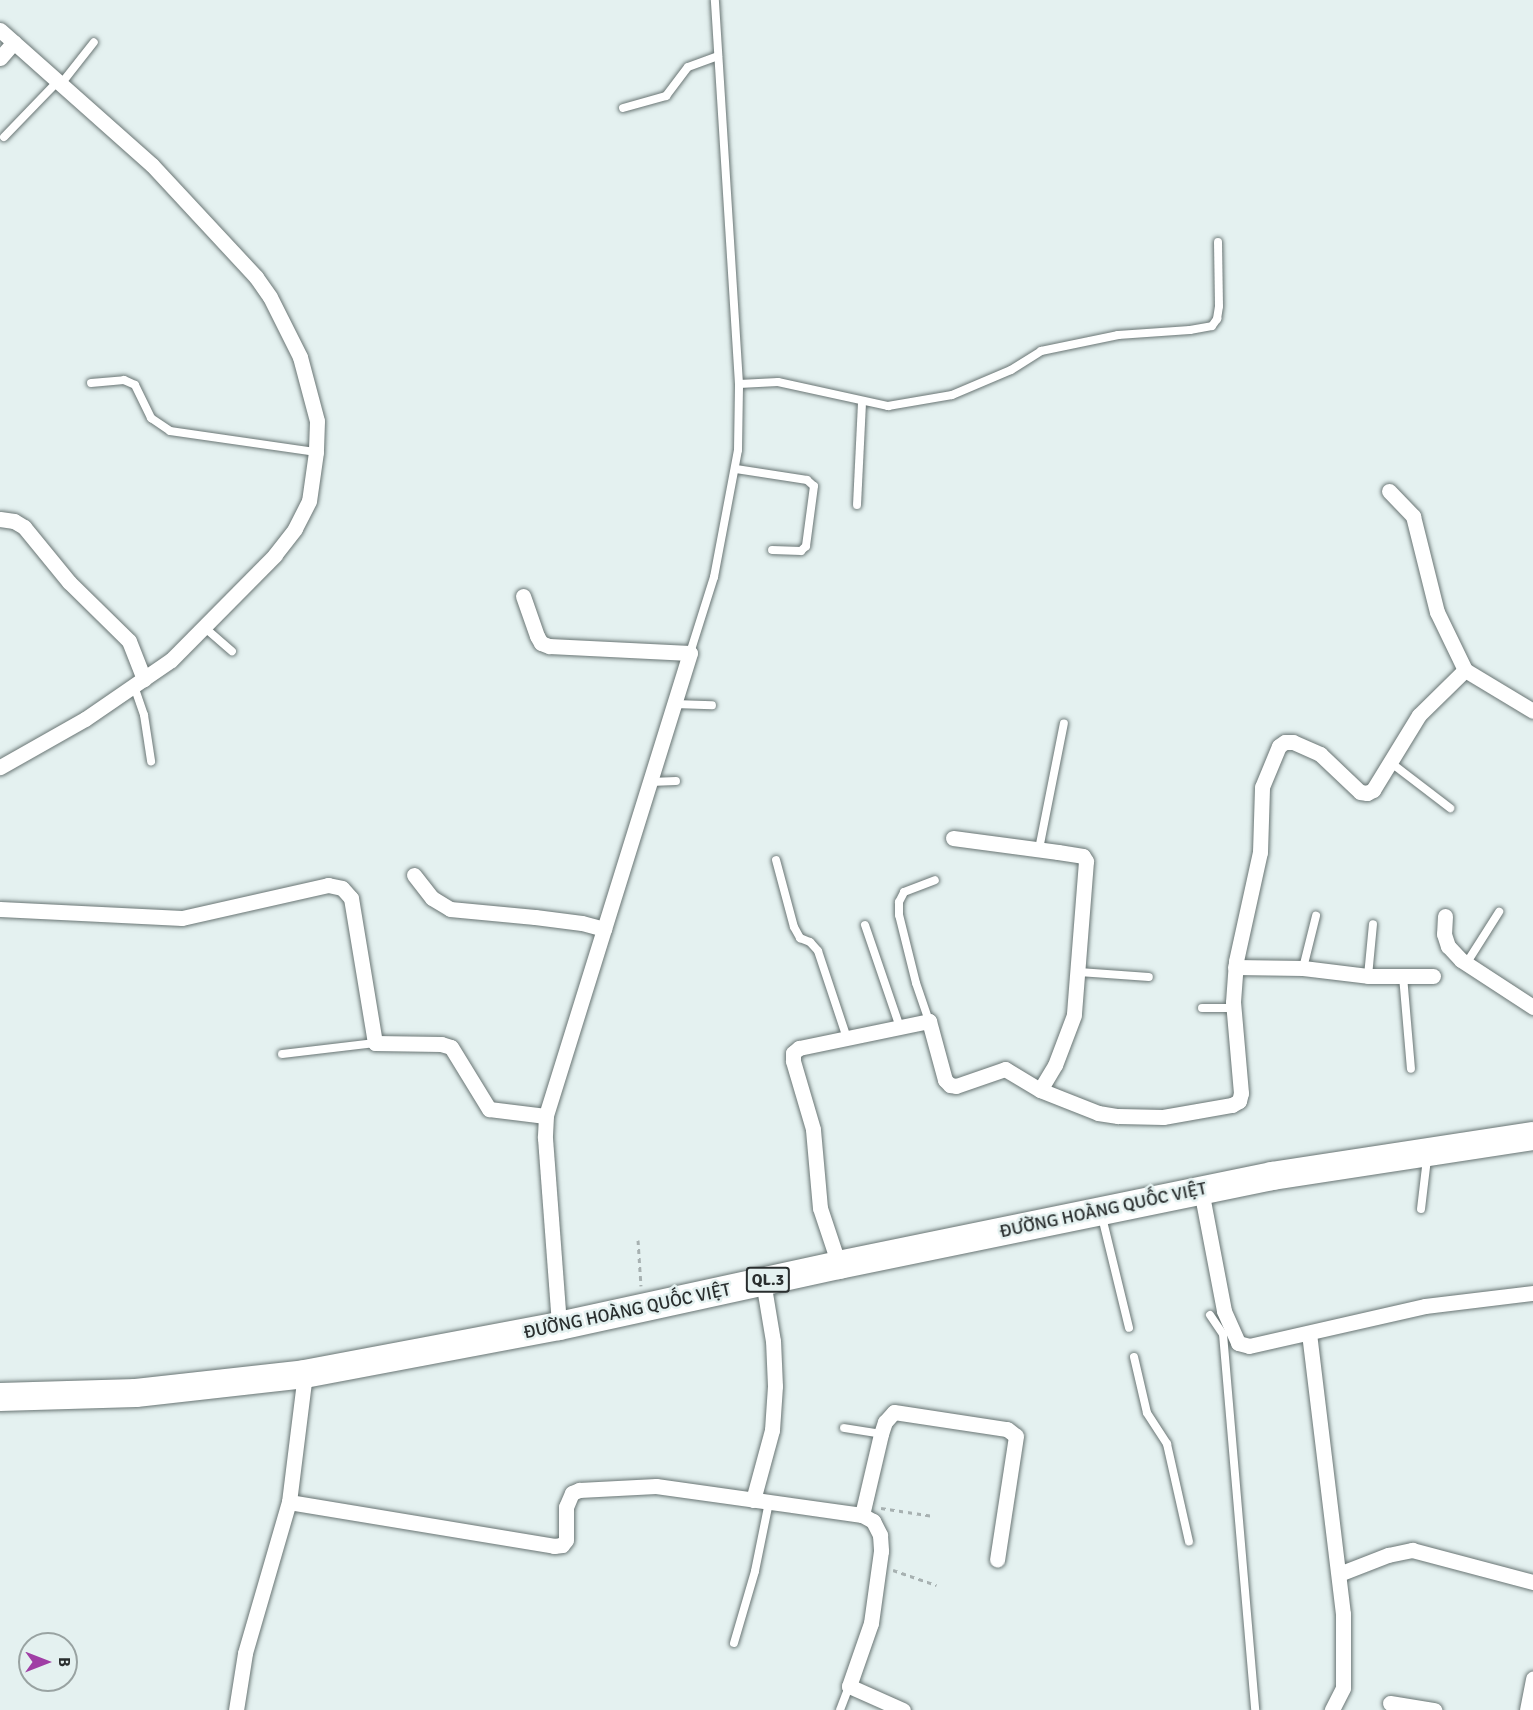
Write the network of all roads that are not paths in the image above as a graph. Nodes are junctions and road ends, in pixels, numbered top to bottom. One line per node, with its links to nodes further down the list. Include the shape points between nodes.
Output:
1 (715, 0): 5 (lane)
2 (0, 30): 3 (street)
3 (14, 42): 6 (street); 7 (street)
4 (94, 42): 7 (lane)
5 (718, 56): 8 (lane, via 688,67 666,96); 12 (lane)
6 (0, 58)
7 (59, 82): 9 (lane); 14 (street, via 152,165 235,253 270,297 300,357 311,390 317,422)
8 (623, 108)
9 (4, 137)
10 (1218, 242): 13 (lane, via 1219,306 1212,326 1118,335 1041,351 1011,370 952,396 888,406)
11 (91, 383): 14 (lane, via 124,380 135,384 151,418 170,431)
12 (739, 384): 13 (lane, via 778,382 817,388); 15 (lane)
13 (862, 402): 17 (lane)
14 (316, 452): 21 (street, via 309,501 295,529 275,555)
15 (736, 469): 19 (lane, via 807,480 814,486 806,546 801,551); 23 (lane, via 714,577)
16 (1389, 491): 24 (street, via 1413,516 1437,612)
17 (856, 505)
18 (0, 519): 25 (street, via 24,527 69,582 129,641)
19 (772, 550)
20 (523, 596): 23 (street, via 537,636 549,646)
21 (204, 627): 22 (lane); 25 (street, via 171,660)
22 (232, 651)
23 (690, 653): 26 (street)
24 (1465, 670): 28 (street); 31 (street, via 1419,715)
25 (139, 683): 30 (lane); 32 (street, via 85,719)
26 (674, 704): 27 (lane); 34 (street)
27 (712, 705)
28 (1533, 711)
29 (1064, 723): 37 (lane)
30 (151, 760)
31 (1390, 762): 35 (lane); 49 (street, via 1373,790 1360,792 1320,754 1293,742 1279,746 1262,788 1260,852)
32 (0, 766)
33 (676, 781): 34 (lane)
34 (650, 782): 47 (street)
35 (1450, 808)
36 (953, 838): 37 (street)
37 (1039, 849): 51 (street, via 1083,856 1086,861 1080,908)
38 (776, 860): 61 (lane, via 794,927 800,938 818,951)
39 (414, 875): 47 (street, via 432,898 450,909 536,917)
40 (935, 880): 59 (lane, via 904,892 899,902 899,915)
41 (0, 909): 62 (street, via 182,918 328,885 342,888 351,898)
42 (1499, 912): 48 (lane)
43 (1316, 916): 50 (lane)
44 (1445, 916): 48 (street, via 1448,946)
45 (1373, 924): 52 (lane)
46 (864, 925): 60 (lane)
47 (604, 929): 66 (street)
48 (1466, 963): 58 (street)
49 (1235, 967): 50 (street); 57 (street)
50 (1303, 968): 52 (street)
51 (1079, 972): 55 (lane); 65 (street, via 1074,1015 1055,1065)
52 (1368, 976): 53 (street)
53 (1403, 976): 54 (street); 64 (lane)
54 (1433, 976)
55 (1149, 978)
56 (1202, 1008): 57 (lane)
57 (1234, 1008): 65 (street, via 1241,1093 1239,1101 1232,1105 1163,1117 1118,1116 1098,1113)
58 (1533, 1008)
59 (929, 1021): 60 (street); 65 (street, via 945,1080 950,1085 1005,1070)
60 (900, 1027): 61 (street)
61 (847, 1038): 72 (street, via 799,1048 793,1053 813,1129 820,1208)
62 (375, 1043): 63 (lane); 66 (street, via 451,1047 489,1109)
63 (282, 1054)
64 (1411, 1070)
65 (1040, 1090)
66 (546, 1116): 76 (street)
67 (1533, 1136): 68 (highway, ĐƯỜNG HOÀNG QUỐC VIỆT / QL.3)
68 (1428, 1152): 69 (highway, ĐƯỜNG HOÀNG QUỐC VIỆT / QL.3); 70 (lane)
69 (1201, 1190): 71 (highway, ĐƯỜNG HOÀNG QUỐC VIỆT / QL.3); 78 (street, via 1224,1311 1238,1343 1249,1346)
70 (1421, 1209)
71 (1101, 1210): 72 (highway, ĐƯỜNG HOÀNG QUỐC VIỆT / QL.3); 77 (lane)
72 (839, 1265): 73 (highway, ĐƯỜNG HOÀNG QUỐC VIỆT / QL.3)
73 (763, 1281): 76 (highway, ĐƯỜNG HOÀNG QUỐC VIỆT / QL.3); 84 (street, via 773,1341 775,1386 772,1430)
74 (1533, 1293): 78 (street, via 1425,1306)
75 (1210, 1315): 99 (lane, via 1223,1334)
76 (559, 1326): 80 (highway, ĐƯỜNG HOÀNG QUỐC VIỆT / QL.3)
77 (1129, 1328)
78 (1309, 1333): 90 (street)
79 (1134, 1358): 88 (lane, via 1147,1413 1167,1444)
80 (305, 1374): 81 (highway, ĐƯỜNG HOÀNG QUỐC VIỆT / QL.3, via 136,1393); 85 (street)
81 (0, 1397)
82 (844, 1428): 83 (lane)
83 (881, 1434): 87 (street); 89 (street, via 889,1416 900,1412 1013,1432 1016,1441)
84 (753, 1500): 85 (street, via 656,1486 579,1490 572,1493 566,1507 566,1540 554,1546); 86 (street)
85 (289, 1502): 96 (street, via 245,1653)
86 (769, 1502): 87 (street); 92 (lane, via 755,1571)
87 (863, 1510): 94 (street, via 880,1535 879,1566 871,1623)
88 (1189, 1542)
89 (997, 1560)
90 (1339, 1574): 91 (street, via 1412,1550); 100 (street, via 1343,1688)
91 (1533, 1582)
92 (734, 1642)
93 (1533, 1679): 102 (street)
94 (849, 1686): 97 (lane); 98 (street)
95 (1390, 1703): 101 (street)
96 (236, 1710)
97 (840, 1710)
98 (903, 1710)
99 (1255, 1710)
100 (1332, 1710)
101 (1434, 1710)
102 (1527, 1710)

